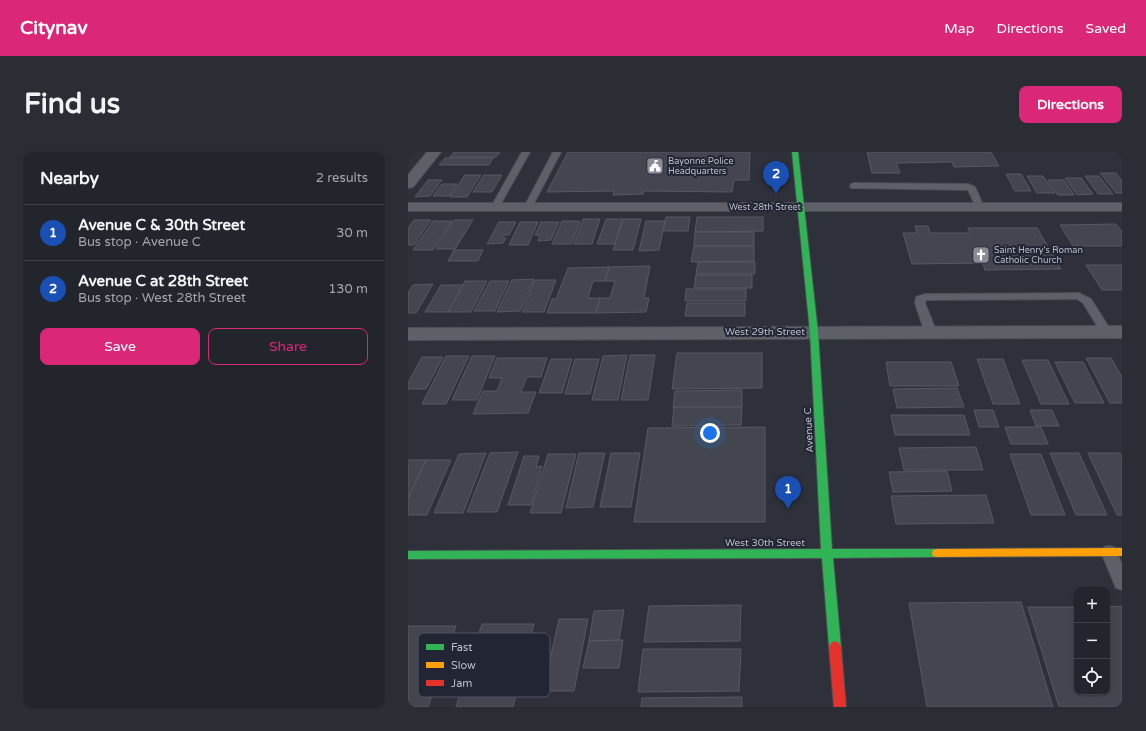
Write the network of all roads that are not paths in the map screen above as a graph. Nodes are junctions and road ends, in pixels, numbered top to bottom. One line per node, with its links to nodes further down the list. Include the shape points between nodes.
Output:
1 (434, 152): 5 (street)
2 (526, 152): 8 (lane)
3 (557, 152): 9 (lane)
4 (795, 152): 10 (main road, Avenue C)
5 (408, 184)
6 (854, 186): 11 (lane, via 968,187 972,189)
7 (408, 207): 8 (street, West 28th Street)
8 (495, 207): 9 (street, West 28th Street)
9 (528, 207): 10 (street, West 28th Street)
10 (800, 207): 11 (street, West 28th Street); 13 (main road, Avenue C)
11 (980, 207): 12 (street, West 28th Street)
12 (1122, 207)
13 (814, 332): 15 (street, West 29th Street); 16 (street, West 29th Street); 18 (main road, Avenue C)
14 (1114, 332): 15 (street, West 29th Street); 15 (lane, via 1079,296 925,297 920,299 920,303)
15 (930, 333)
16 (408, 334)
17 (1115, 552): 18 (main road, West 30th Street); 20 (lane)
18 (827, 554): 19 (main road, West 30th Street); 21 (main road, Avenue C)
19 (408, 555)
20 (1122, 583)
21 (840, 707)

